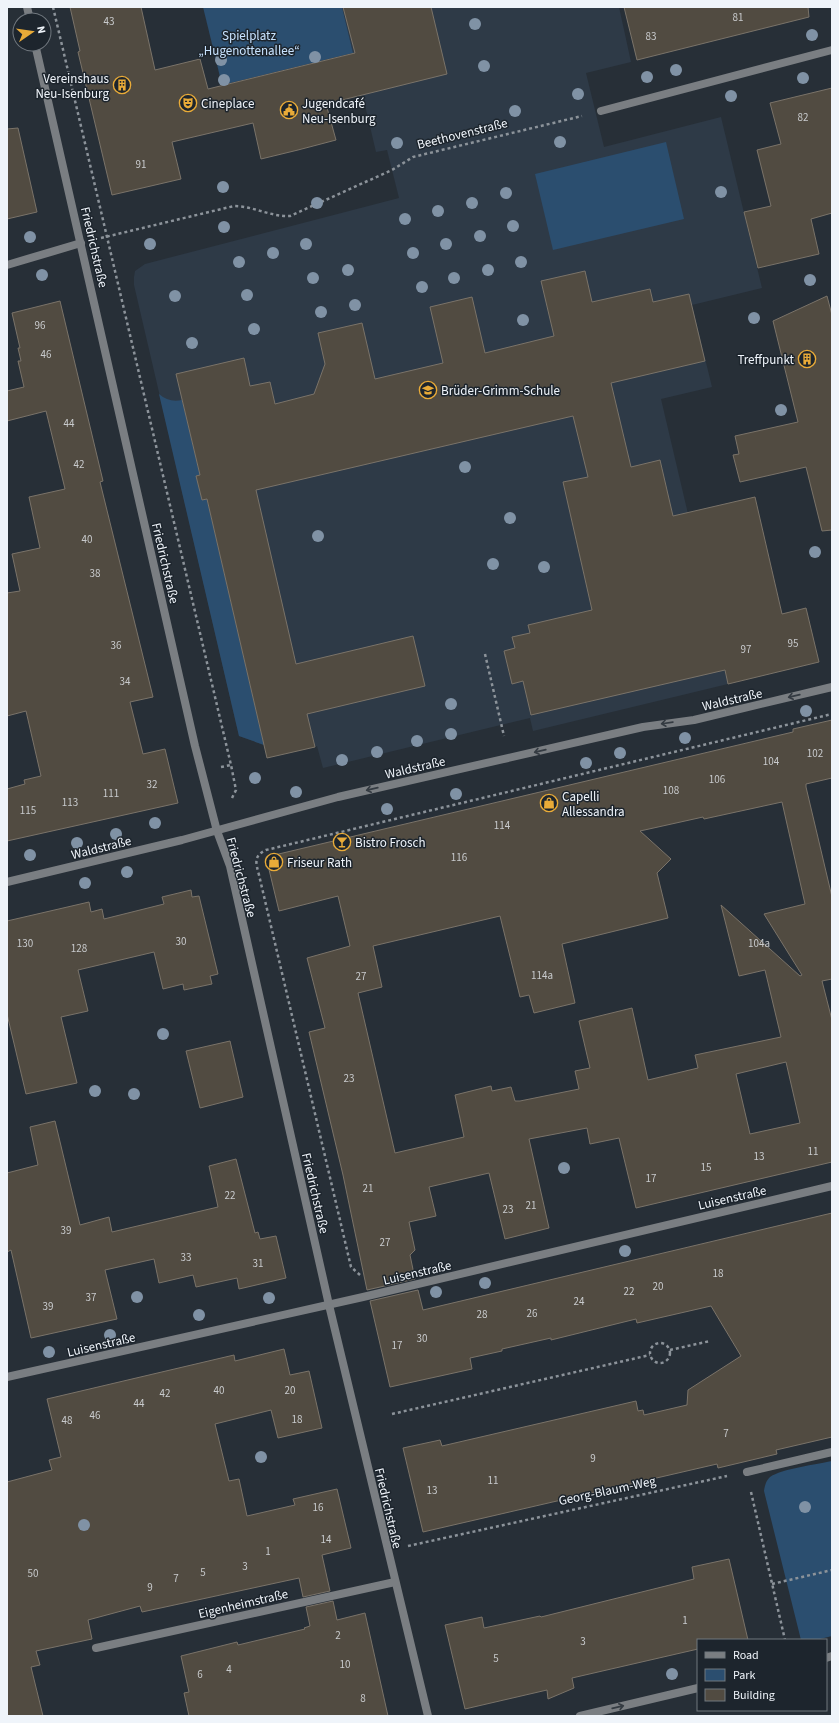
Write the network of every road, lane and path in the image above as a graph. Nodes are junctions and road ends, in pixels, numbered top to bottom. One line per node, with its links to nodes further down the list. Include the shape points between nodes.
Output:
1 (53, 7): 5 (path)
2 (832, 50): 4 (street)
3 (37, 52): 6 (street, Friedrichstraße)
4 (601, 111): 5 (path, Beethovenstraße, via 413,157 392,170 290,216 234,206)
5 (106, 237): 12 (path)
6 (81, 243): 7 (street); 13 (street, Friedrichstraße, via 195,746)
7 (7, 265)
8 (485, 654): 11 (path)
9 (832, 687): 13 (street, Waldstraße, one-way to 13, via 694,720 643,727 353,794)
10 (832, 714): 16 (path, via 260,853 256,860 259,875 351,1267)
11 (504, 736)
12 (236, 790)
13 (217, 831): 14 (street, Waldstraße); 17 (street, Friedrichstraße, via 232,878)
14 (7, 882)
15 (832, 1186): 17 (street, Luisenstraße)
16 (356, 1272)
17 (329, 1305): 21 (street, Luisenstraße); 25 (street, Friedrichstraße)
18 (710, 1341): 19 (path)
19 (670, 1350): 20 (path, via 666,1344 658,1342 651,1347); 20 (path, via 670,1358 663,1363 655,1362)
20 (650, 1355): 22 (path)
21 (7, 1377)
22 (392, 1414)
23 (832, 1452): 24 (street)
24 (747, 1472): 25 (path, Georg-Blaum-Weg); 28 (path)
25 (387, 1550): 27 (street, Friedrichstraße)
26 (832, 1570): 28 (path)
27 (395, 1582): 30 (street, Eigenheimstraße); 32 (street, Friedrichstraße)
28 (772, 1584): 29 (path)
29 (785, 1639)
30 (96, 1648)
31 (697, 1688): 33 (street, one-way to 31)
32 (428, 1716)
33 (580, 1716)

